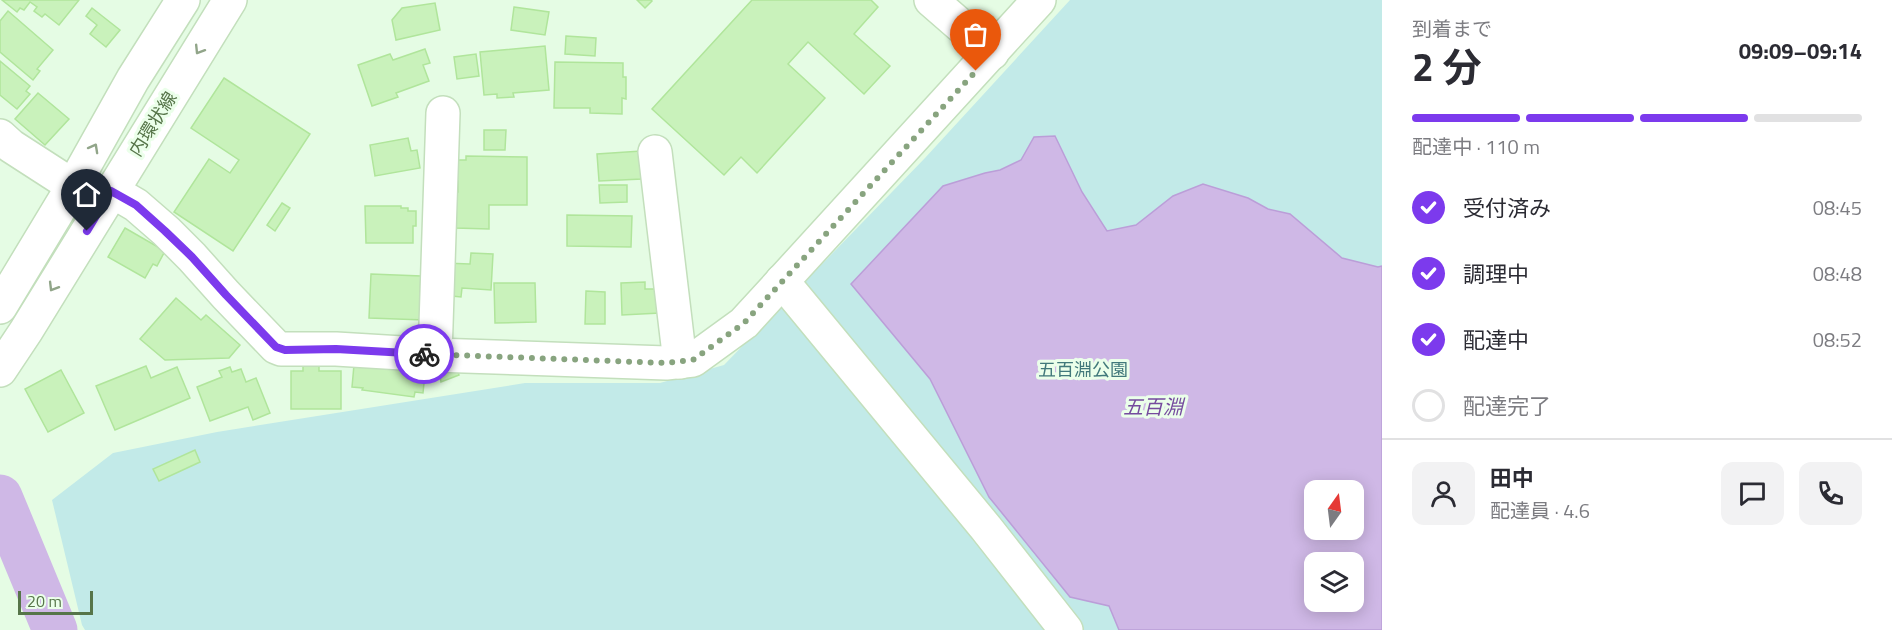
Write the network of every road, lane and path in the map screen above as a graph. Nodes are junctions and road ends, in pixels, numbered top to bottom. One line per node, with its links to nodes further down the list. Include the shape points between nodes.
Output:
1 (183, 0): 9 (street, 内環状線, one-way to 1)
2 (230, 0): 10 (street, 内環状線, one-way to 10)
3 (931, 0): 5 (street)
4 (1039, 0): 5 (street)
5 (992, 53): 11 (street)
6 (443, 113): 13 (street)
7 (0, 136): 9 (street)
8 (655, 152): 14 (street)
9 (73, 186): 12 (street, 内環状線)
10 (111, 191): 13 (street, via 136,205 165,231 276,347); 15 (street, 内環状線, one-way to 15)
11 (782, 281): 14 (street, via 744,323 693,360); 16 (street)
12 (0, 307)
13 (435, 355): 14 (street)
14 (680, 362)
15 (3, 365)
16 (1066, 630)

